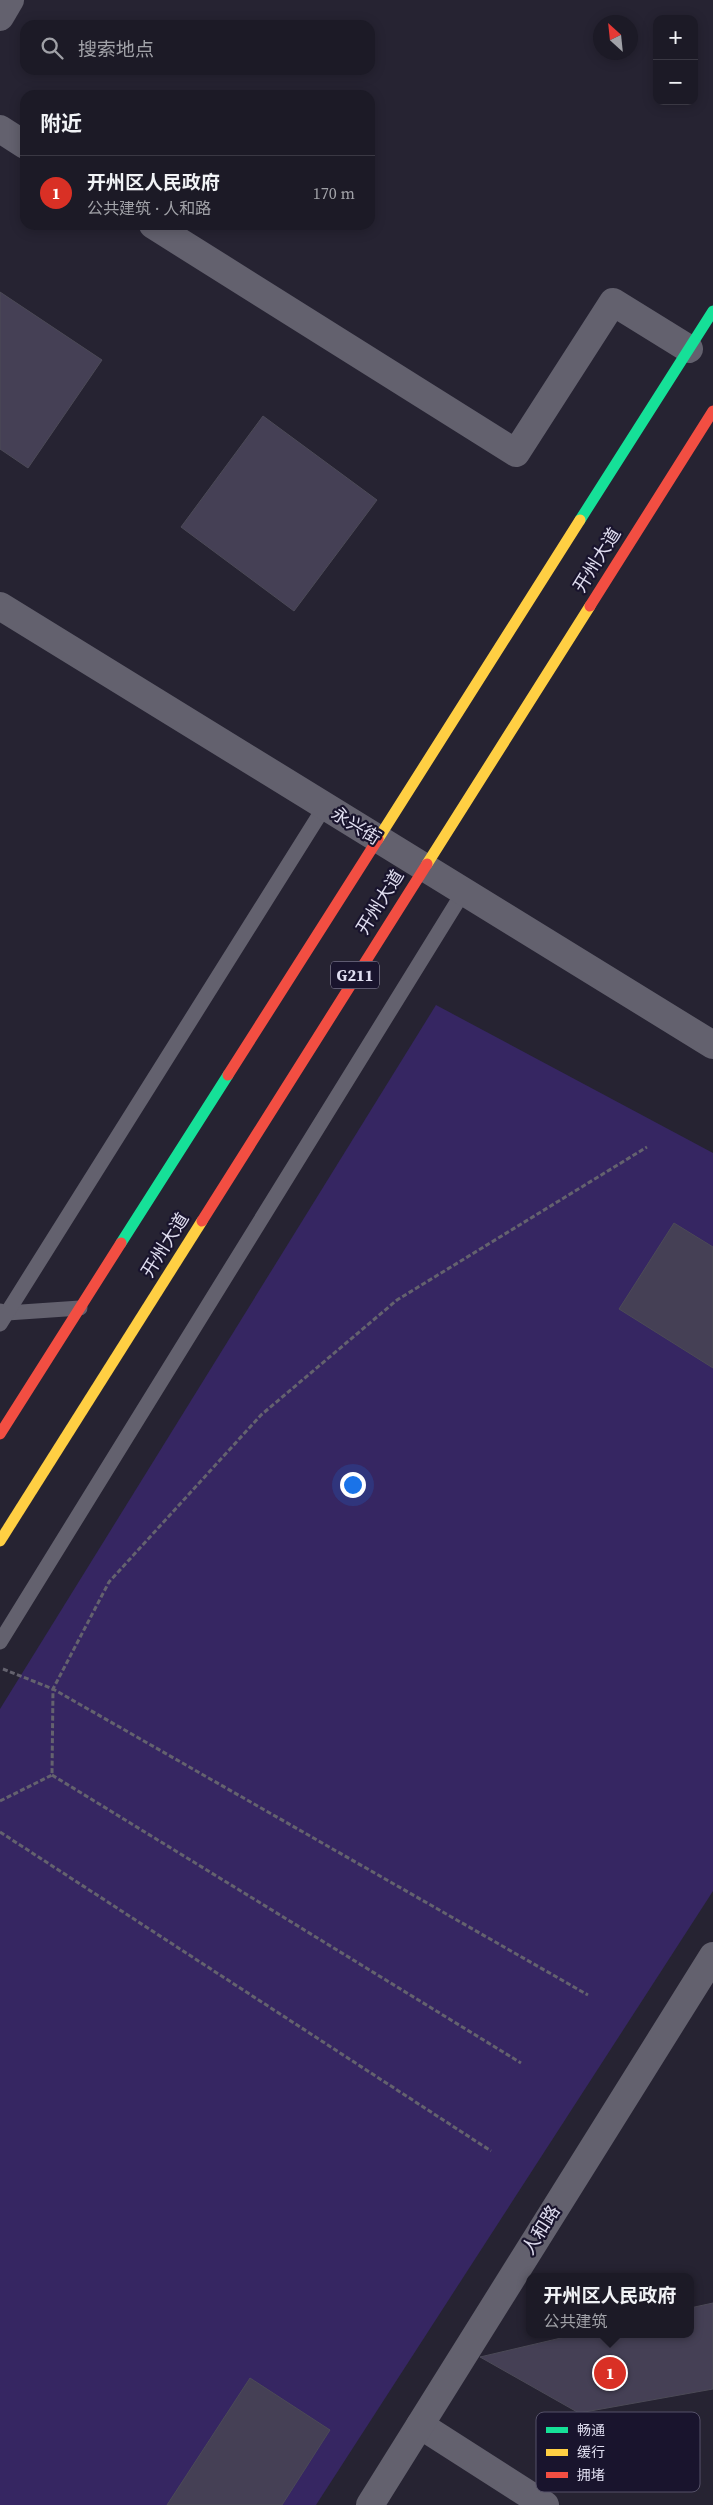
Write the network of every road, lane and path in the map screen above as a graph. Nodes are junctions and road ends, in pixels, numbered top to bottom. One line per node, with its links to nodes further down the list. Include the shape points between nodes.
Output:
1 (10, 0): 2 (street)
2 (0, 17)
3 (0, 129): 4 (street)
4 (20, 142)
5 (161, 230): 7 (street, via 516,452 613,302)
6 (713, 311): 7 (highway, 开州大道 / G211)
7 (689, 349): 11 (highway, 开州大道 / G211)
8 (713, 411): 12 (highway, 开州大道 / G211)
9 (0, 606): 10 (street, 永兴街)
10 (326, 806): 11 (street, 永兴街); 17 (lane)
11 (378, 839): 12 (street, 永兴街); 16 (highway, 开州大道 / G211)
12 (423, 867): 13 (street, 永兴街); 19 (highway, 开州大道 / G211)
13 (464, 891): 14 (street, 永兴街); 20 (lane)
14 (713, 1045)
15 (647, 1147): 22 (path, via 397,1300 261,1415 110,1582)
16 (80, 1308): 17 (lane); 18 (highway, 开州大道 / G211)
17 (2, 1316)
18 (0, 1434)
19 (0, 1541)
20 (0, 1642)
21 (0, 1668): 22 (path)
22 (53, 1689): 23 (path); 27 (path)
23 (52, 1775): 24 (path); 28 (path)
24 (0, 1801)
25 (0, 1832): 29 (path)
26 (713, 1956): 30 (street, 人和路)
27 (588, 1995)
28 (521, 2063)
29 (491, 2151)
30 (420, 2425): 31 (street, 人和路); 32 (street)
31 (370, 2505)
32 (545, 2505)

